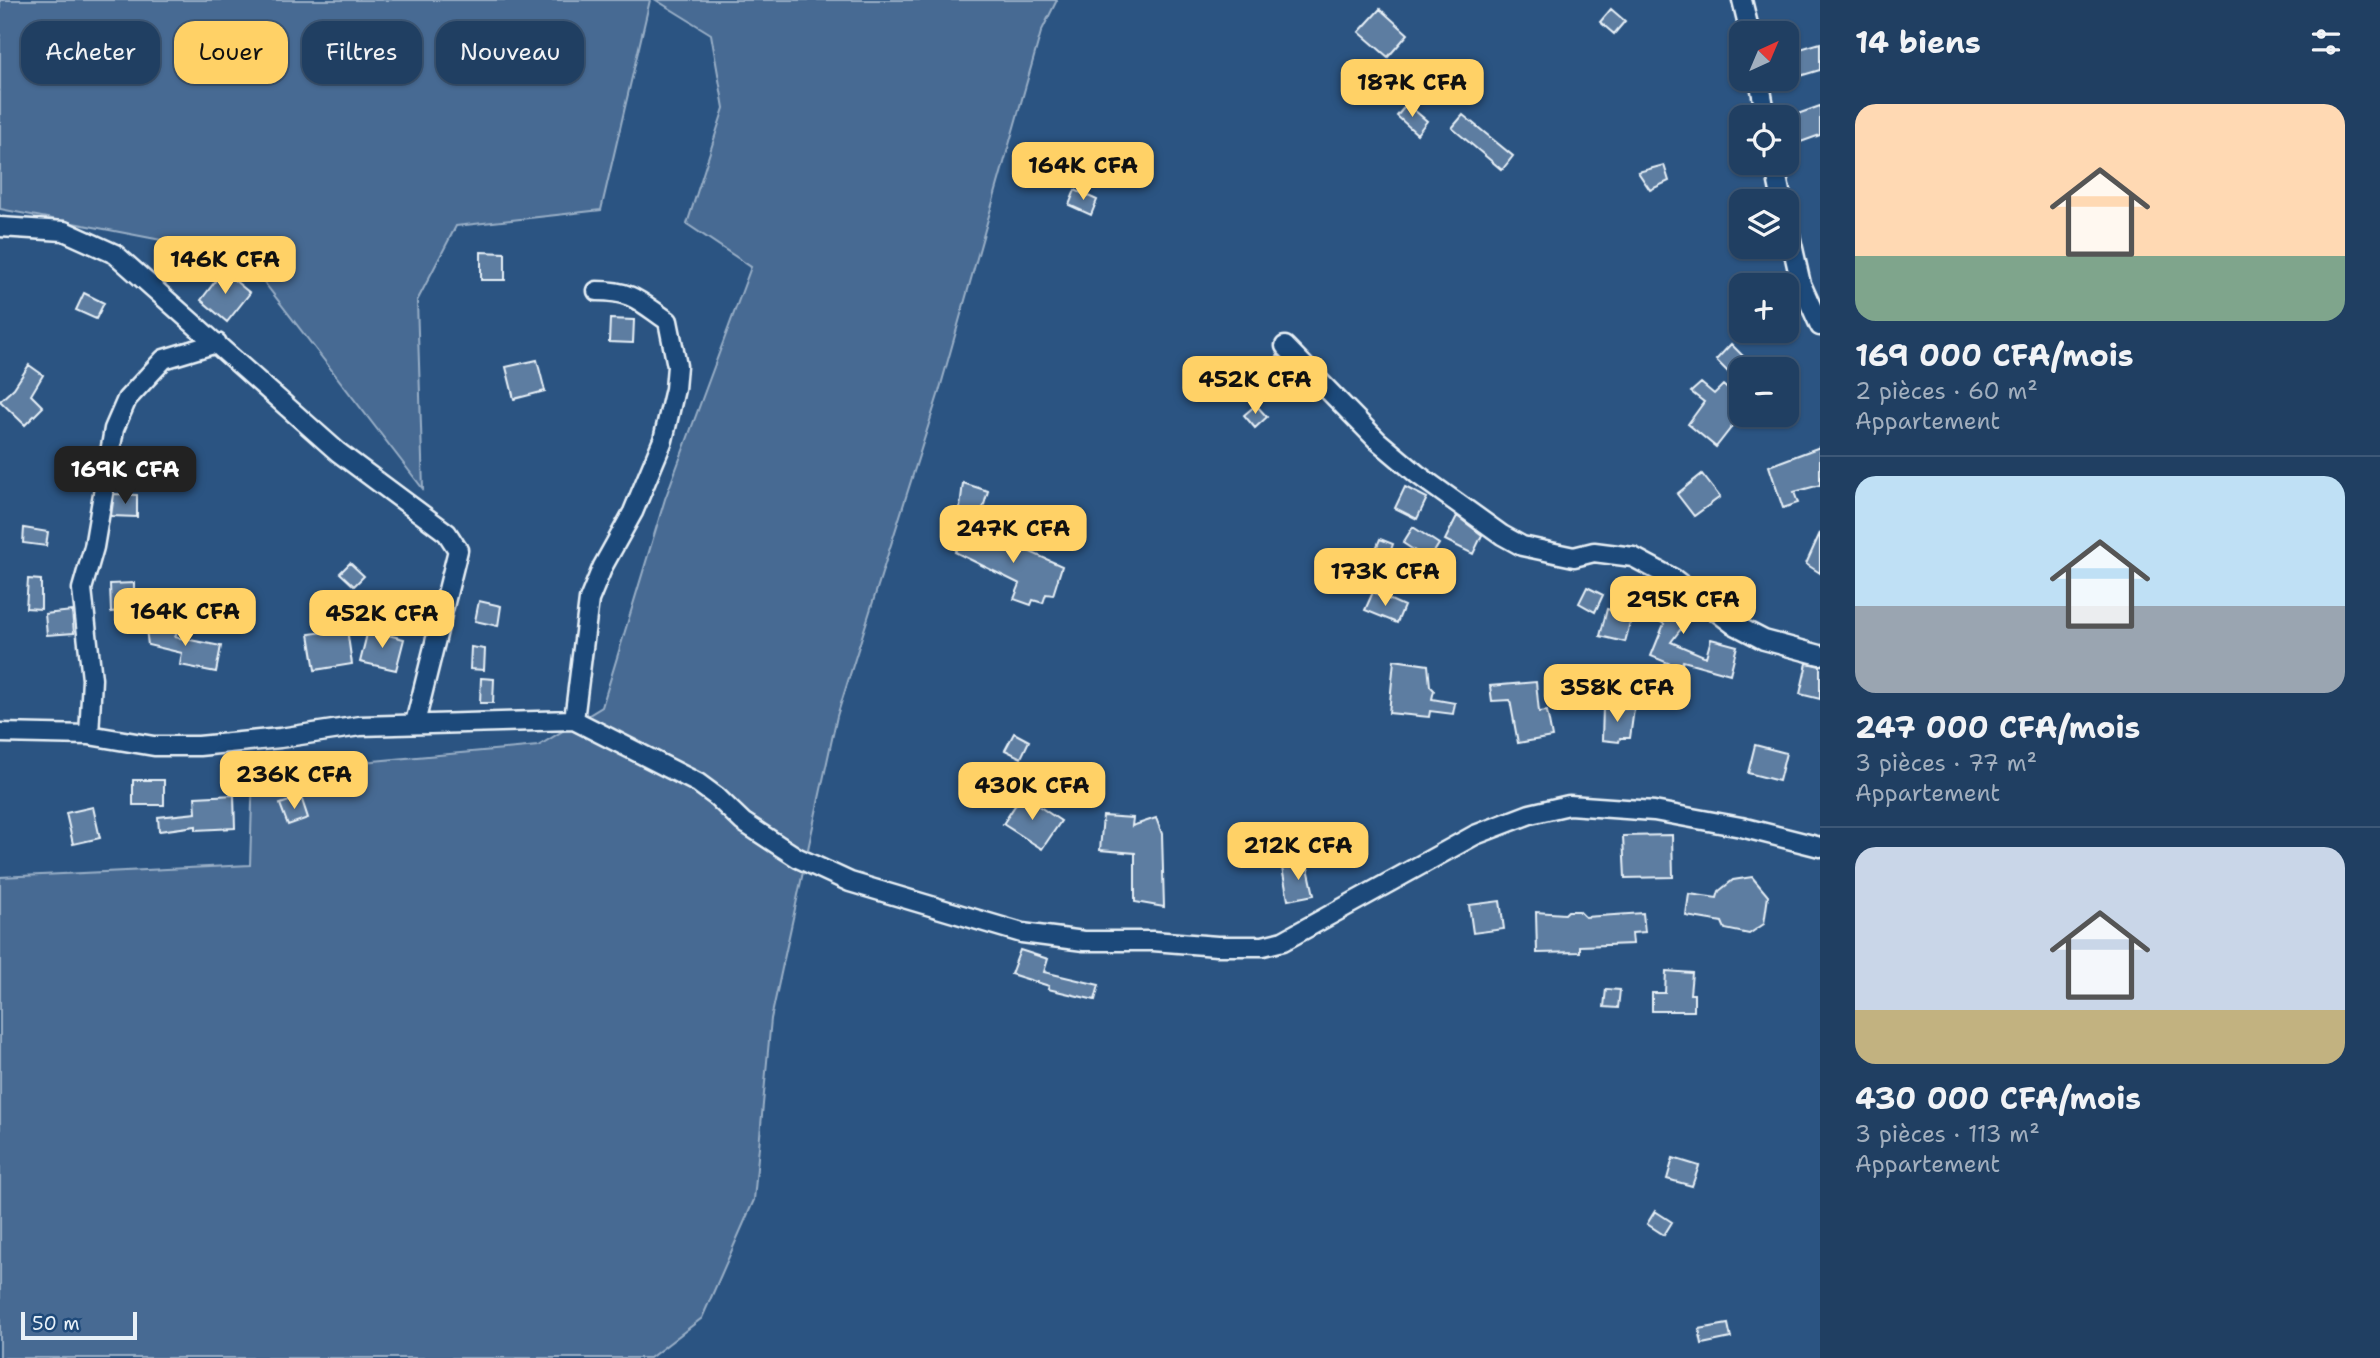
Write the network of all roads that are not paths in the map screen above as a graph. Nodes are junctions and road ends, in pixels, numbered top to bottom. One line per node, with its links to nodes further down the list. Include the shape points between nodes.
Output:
1 (1742, 0): 2 (street)
2 (1747, 21)
3 (0, 227): 7 (street, via 64,231 115,254)
4 (1795, 259): 6 (street)
5 (597, 291): 10 (street, via 635,296 668,321 677,366 663,440 589,600)
6 (1820, 326)
7 (217, 343): 11 (street, via 338,452 447,533 458,550); 13 (street, via 164,359 127,399 114,429 94,547 82,589 92,679)
8 (1285, 346): 9 (street, via 1378,441 1502,535 1522,546 1574,557 1594,552 1633,557 1674,579 1733,624 1764,640)
9 (1820, 655)
10 (574, 720): 11 (street); 14 (street, via 698,783 743,822 798,858 850,882 1022,933 1084,941 1217,946 1283,941 1475,835 1569,805 1654,811)
11 (415, 723): 13 (street, via 199,746 154,746)
12 (0, 733): 13 (street)
13 (89, 735)
14 (1820, 847)

